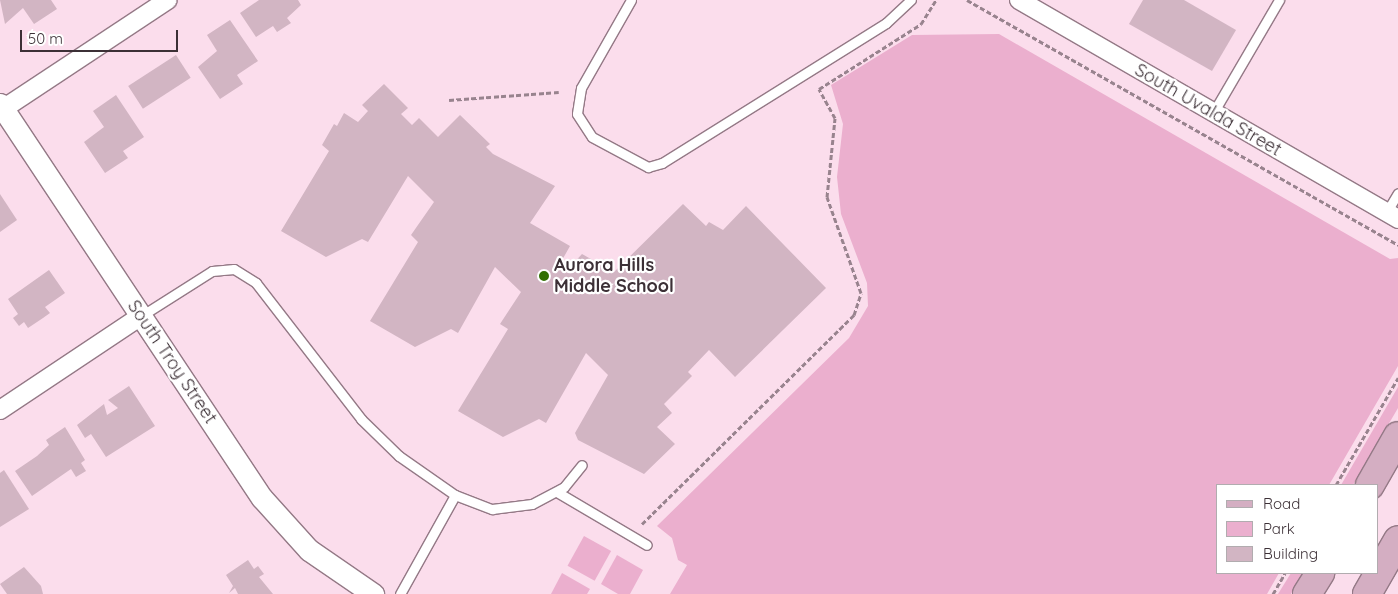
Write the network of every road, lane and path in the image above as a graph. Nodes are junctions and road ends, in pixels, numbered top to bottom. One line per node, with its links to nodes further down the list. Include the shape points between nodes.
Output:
1 (168, 0): 10 (street)
2 (632, 0): 3 (lane, via 582,88 576,105 581,125 598,141 648,167 886,23)
3 (911, 0)
4 (936, 0): 24 (path, via 921,24 819,89 835,118 827,196 861,293 860,303 823,350)
5 (967, 0): 14 (path)
6 (1019, 0): 11 (street, South Uvalda Street)
7 (1279, 0): 11 (lane)
8 (559, 92): 9 (path)
9 (449, 100)
10 (1, 108): 15 (street, South Troy Street)
11 (1213, 114): 13 (street, South Uvalda Street)
12 (1398, 193): 13 (lane)
13 (1392, 216)
14 (1398, 245)
15 (141, 316): 17 (street); 23 (lane, via 212,271 230,268 243,272 263,292 361,419 399,456); 29 (street, South Troy Street, via 277,516 322,560)
16 (1398, 378): 20 (path)
17 (0, 410)
18 (1398, 436): 21 (main road)
19 (582, 465): 22 (lane)
20 (1337, 484)
21 (1371, 484)
22 (557, 492): 23 (lane, via 532,504 496,509); 24 (lane)
23 (455, 495): 30 (lane)
24 (631, 535): 26 (lane)
25 (1398, 540): 33 (main road)
26 (647, 545)
27 (1284, 574): 31 (path)
28 (1319, 574): 32 (main road)
29 (373, 594)
30 (400, 594)
31 (1273, 594)
32 (1307, 594)
33 (1367, 594)

